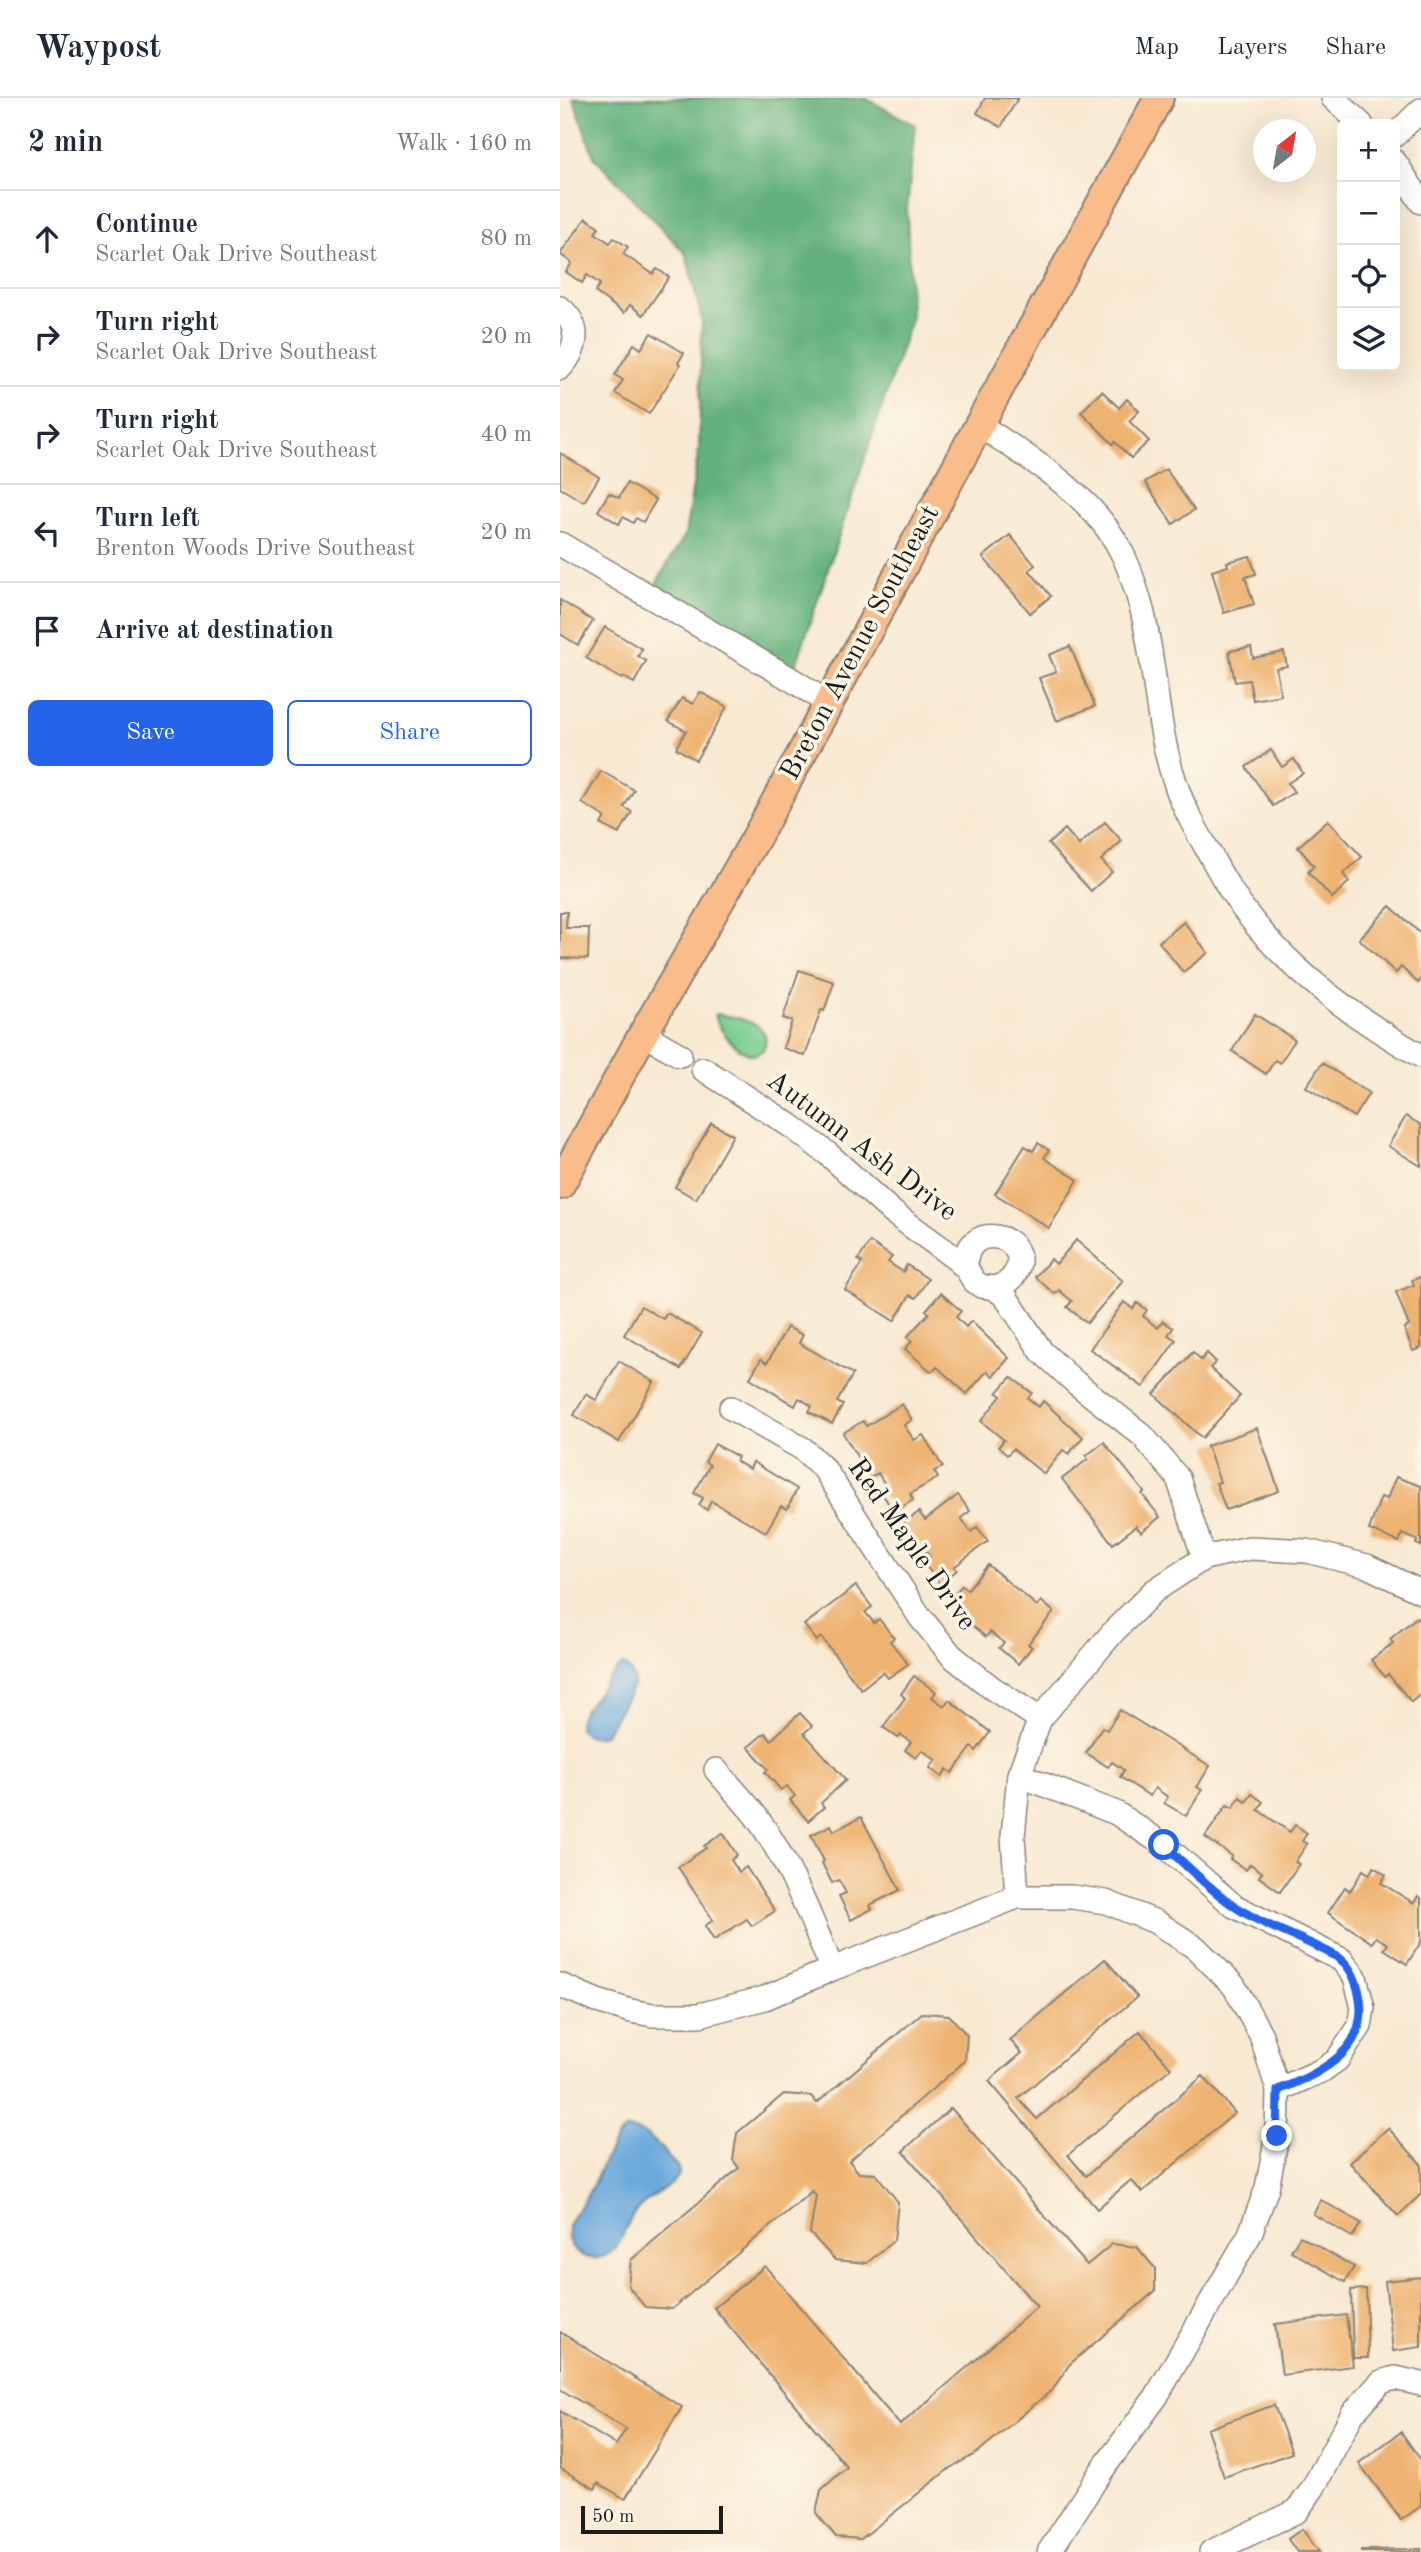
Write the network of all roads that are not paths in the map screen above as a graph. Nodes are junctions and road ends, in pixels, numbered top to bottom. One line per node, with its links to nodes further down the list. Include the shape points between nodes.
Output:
1 (1158, 98): 10 (main road, Breton Avenue Southeast)
2 (1333, 98): 4 (street)
3 (1421, 110): 5 (street)
4 (1356, 119)
5 (1400, 130)
6 (1400, 170): 7 (street)
7 (1421, 202)
8 (560, 308): 9 (street, via 577,336 572,355)
9 (560, 368)
10 (979, 425): 12 (main road, Breton Avenue Southeast); 15 (street, via 1042,467 1095,513 1123,554 1142,610 1175,782 1232,892 1275,946 1318,986 1368,1026)
11 (560, 544): 12 (street)
12 (828, 703): 13 (main road, Breton Avenue Southeast)
13 (643, 1034): 14 (street); 17 (main road, Breton Avenue Southeast)
14 (680, 1055)
15 (1421, 1056)
16 (703, 1069): 18 (street, Autumn Ash Drive, via 792,1126 892,1212)
17 (560, 1185)
18 (960, 1256): 19 (street, Autumn Ash Drive, via 988,1236 1004,1239 1016,1251); 20 (street, Autumn Ash Drive, via 974,1281)
19 (1015, 1275): 20 (street); 21 (street, Autumn Ash Drive)
20 (994, 1288): 21 (street, Autumn Ash Drive)
21 (1012, 1304): 23 (street, Autumn Ash Drive, via 1042,1352 1142,1434 1178,1478)
22 (731, 1408): 25 (street, Red Maple Drive, via 803,1449 825,1470 920,1617 952,1656)
23 (1204, 1558): 24 (street, via 1250,1548 1307,1551 1367,1566); 25 (street, via 1154,1591)
24 (1421, 1592)
25 (1041, 1719): 27 (street)
26 (716, 1770): 29 (street, via 755,1816 782,1859)
27 (1019, 1776): 28 (street, via 1013,1836); 31 (street, via 1116,1813 1164,1845 1234,1906 1342,1960 1358,1987 1363,2008 1360,2026 1337,2060)
28 (1017, 1897): 29 (street); 31 (street, via 1106,1902 1156,1922 1196,1948 1234,1986 1261,2035)
29 (832, 1969): 30 (street, via 765,1998 699,2015 631,2011)
30 (560, 1985)
31 (1278, 2090): 33 (street, via 1277,2136 1250,2234 1156,2397 1101,2470)
32 (1421, 2384): 34 (street, via 1395,2378 1381,2382 1353,2413 1297,2511)
33 (1049, 2552)
34 (1210, 2552)

